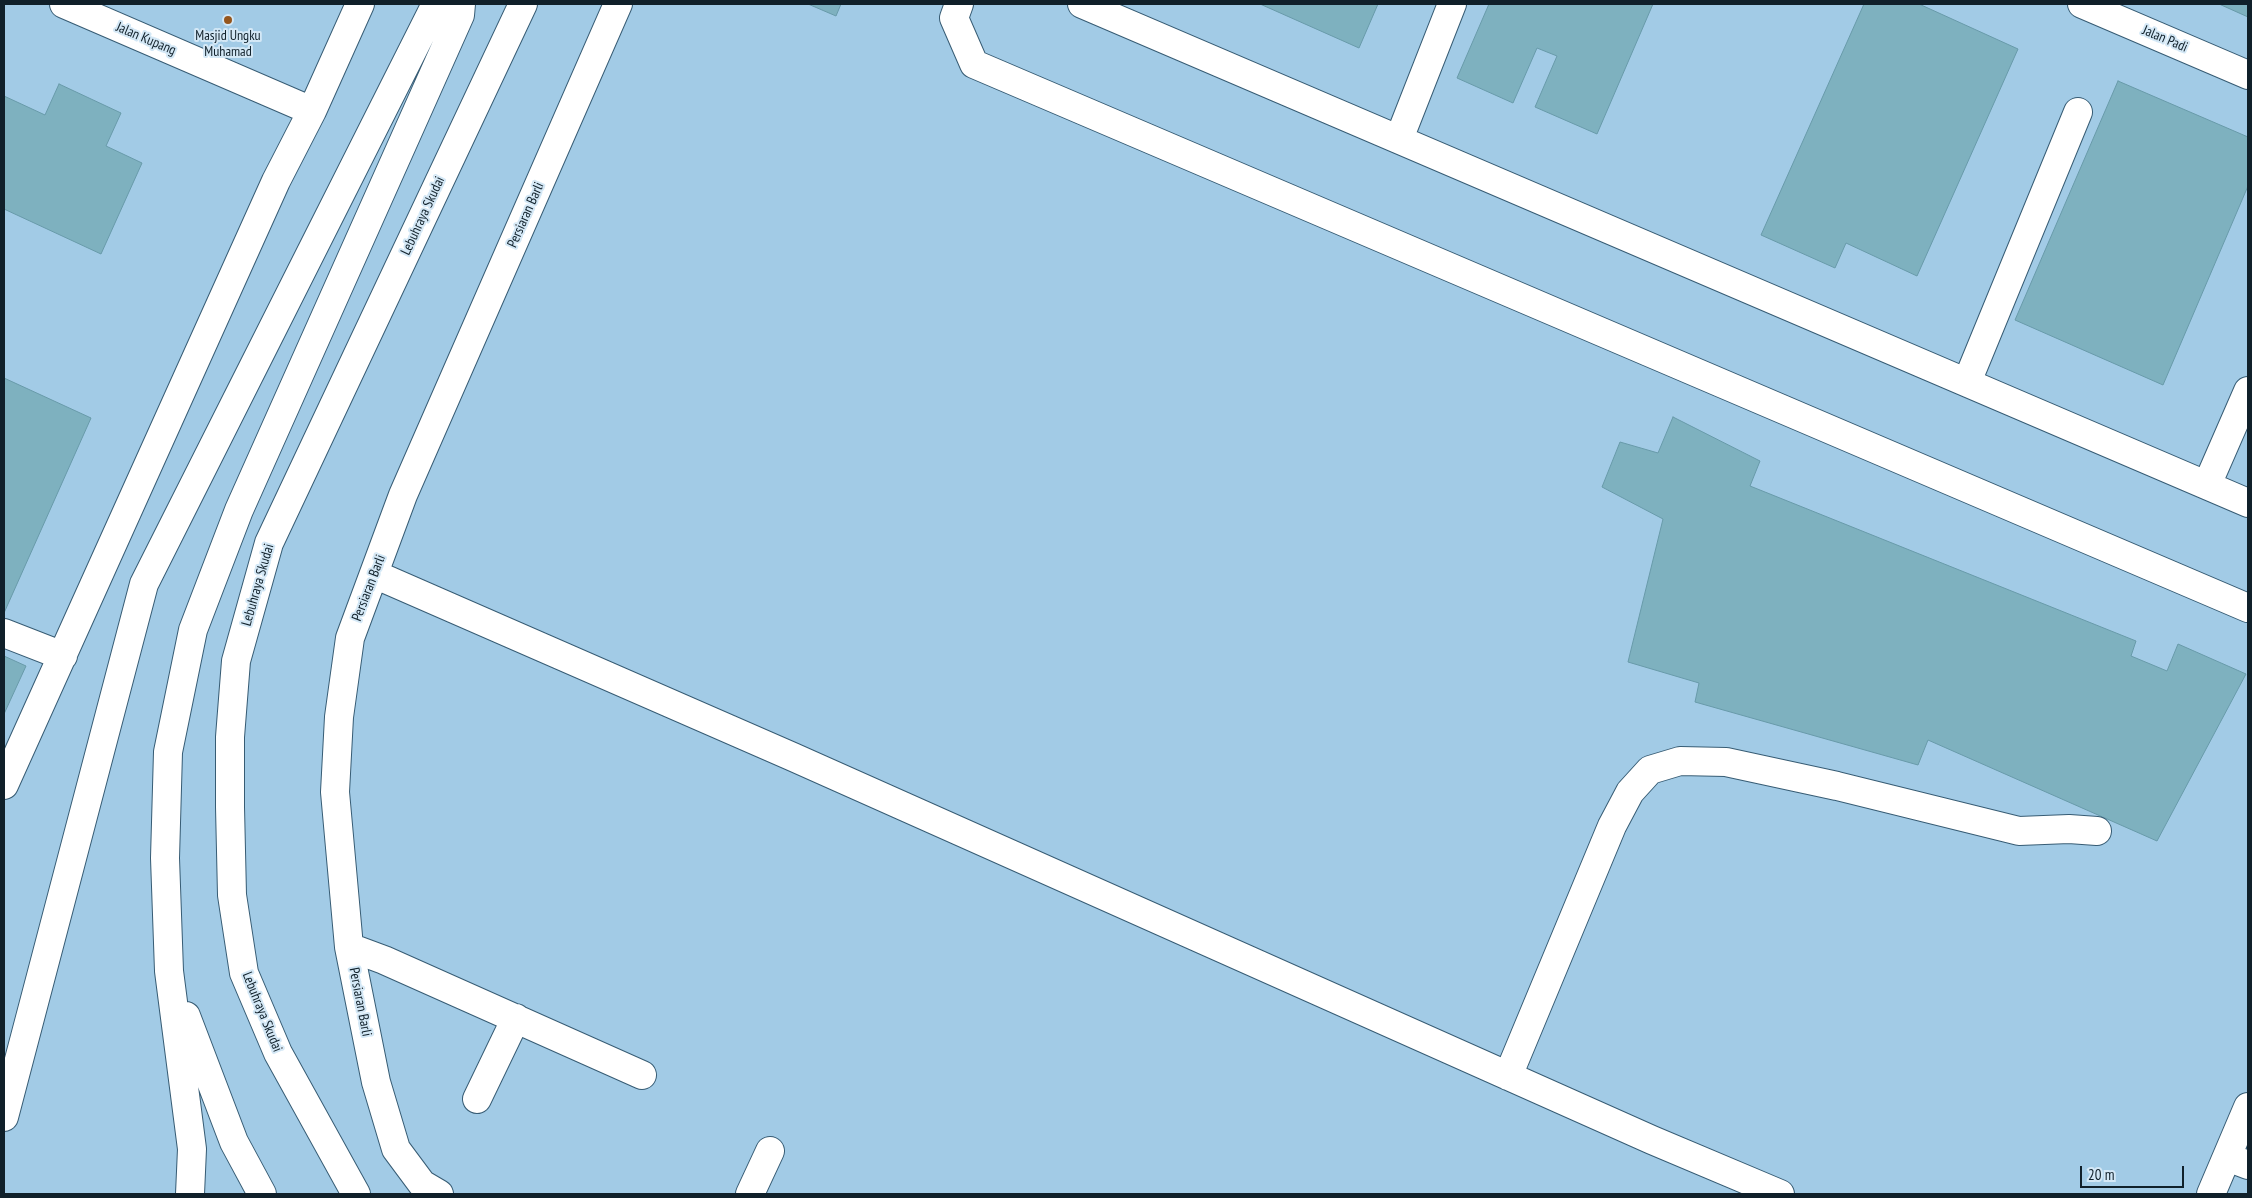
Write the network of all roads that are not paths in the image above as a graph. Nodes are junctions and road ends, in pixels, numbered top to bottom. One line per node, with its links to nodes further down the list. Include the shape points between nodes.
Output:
1 (64, 4): 12 (main road, Jalan Kupang)
2 (360, 4): 12 (main road)
3 (436, 4): 32 (main road, via 144,584)
4 (461, 4): 26 (main road, via 460,15 239,510 193,630 168,752 165,858)
5 (523, 4): 37 (main road, Lebuhraya Skudai, via 269,543 236,661 230,738 230,817 232,895 244,973 278,1053)
6 (618, 4): 19 (main road, Persiaran Barli, via 407,486)
7 (959, 4): 20 (main road, via 954,18 974,64)
8 (1082, 4): 14 (main road)
9 (1452, 4): 14 (main road)
10 (2082, 4): 11 (main road, Jalan Padi)
11 (2248, 75)
12 (312, 111): 22 (main road, via 268,199)
13 (2078, 112): 15 (main road)
14 (1399, 139): 15 (main road)
15 (1967, 382): 17 (main road)
16 (2248, 391): 17 (main road)
17 (2207, 485): 18 (main road)
18 (2248, 502)
19 (374, 574): 25 (main road, Persiaran Barli, via 350,638 339,717 335,792); 29 (main road)
20 (2248, 608)
21 (4, 633): 22 (main road)
22 (63, 656): 23 (main road)
23 (4, 785)
24 (2097, 831): 29 (main road, via 2019,831 1726,762 1680,761 1650,770 1630,792 1612,826)
25 (349, 947): 27 (main road); 38 (main road, Persiaran Barli, via 376,1082 396,1149 422,1184)
26 (169, 971): 35 (main road, via 190,1118); 36 (main road, via 234,1142)
27 (516, 1018): 28 (main road); 30 (main road)
28 (642, 1075)
29 (1508, 1076): 40 (main road)
30 (477, 1099)
31 (2248, 1107): 34 (main road)
32 (4, 1117)
33 (770, 1151): 39 (main road)
34 (2238, 1161): 41 (main road)
35 (190, 1194)
36 (262, 1194)
37 (356, 1194)
38 (439, 1194)
39 (750, 1194)
40 (1780, 1194)
41 (2211, 1194)

